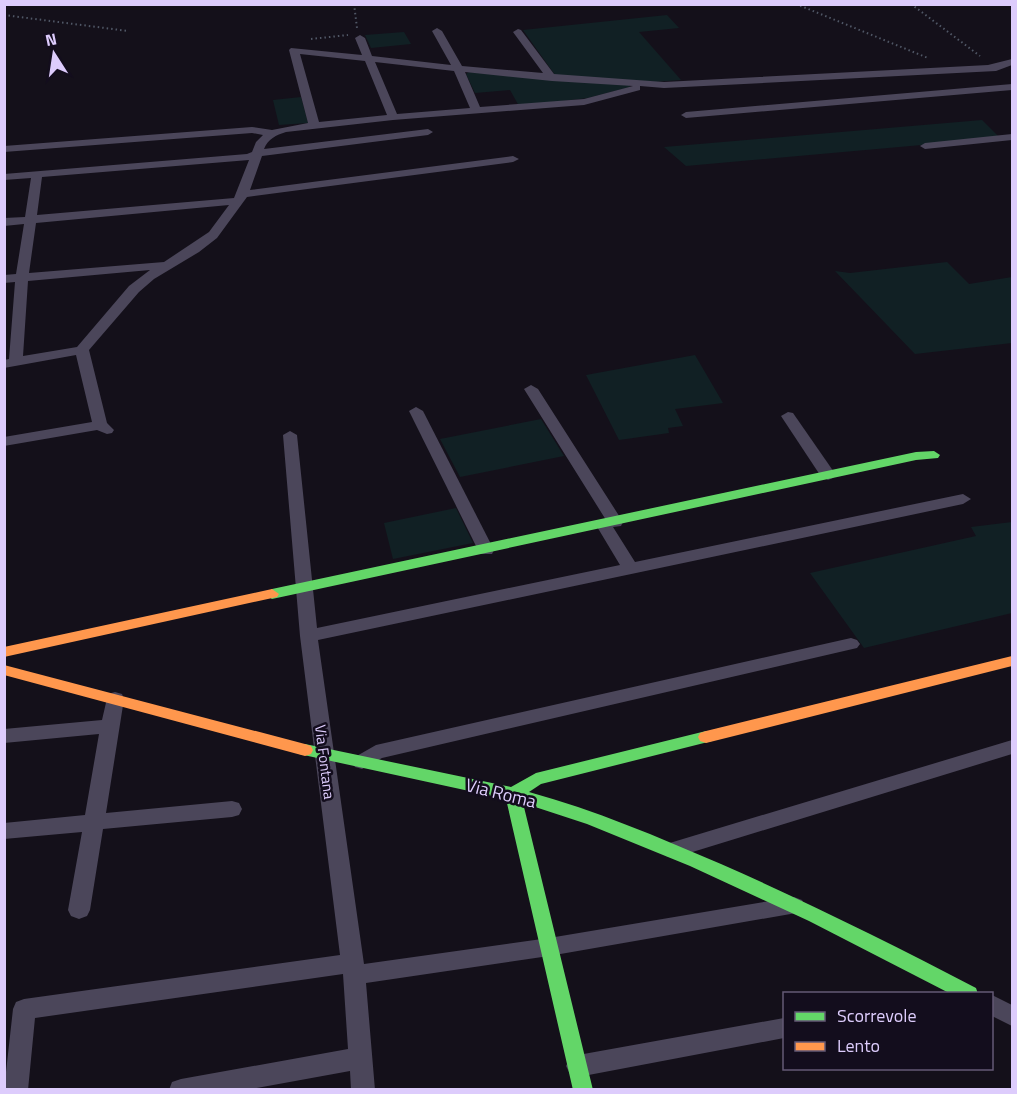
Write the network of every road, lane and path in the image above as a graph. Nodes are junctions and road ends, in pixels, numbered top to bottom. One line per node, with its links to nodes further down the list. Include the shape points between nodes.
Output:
1 (354, 4): 9 (path, via 355,34 302,40 291,45)
2 (796, 4): 14 (path)
3 (911, 4): 12 (path)
4 (4, 15): 5 (path)
5 (128, 31)
6 (437, 31): 13 (street)
7 (518, 32): 15 (street)
8 (360, 38): 10 (street)
9 (294, 50): 10 (street); 22 (street)
10 (369, 58): 13 (street); 21 (street)
11 (1012, 62): 12 (street)
12 (995, 67): 14 (street); 16 (street)
13 (458, 68): 15 (street); 19 (street)
14 (952, 70): 17 (street)
15 (552, 78): 17 (street)
16 (1012, 81)
17 (651, 84): 19 (street, via 584,102)
18 (1012, 87): 20 (street)
19 (476, 110): 21 (street)
20 (686, 115)
21 (393, 117): 22 (street)
22 (314, 125): 24 (street)
23 (428, 132): 28 (street)
24 (272, 133): 27 (street, via 252,130); 28 (street, via 261,142)
25 (1012, 137): 26 (street)
26 (925, 146)
27 (4, 149)
28 (259, 153): 30 (street, via 249,157); 32 (street)
29 (513, 159): 32 (street)
30 (37, 174): 31 (street); 33 (street)
31 (4, 177)
32 (240, 198): 33 (street); 35 (street, via 206,242)
33 (31, 219): 34 (street); 36 (street)
34 (4, 222)
35 (166, 265): 36 (street); 38 (street, via 134,289)
36 (22, 278): 37 (street); 39 (street)
37 (4, 279)
38 (82, 351): 39 (street); 44 (street, via 103,428)
39 (10, 363)
40 (531, 389): 48 (street)
41 (416, 411): 49 (street)
42 (788, 416): 46 (street)
43 (290, 435): 51 (street, Via Fontana)
44 (4, 442)
45 (934, 455): 46 (street)
46 (828, 475): 48 (street)
47 (963, 499): 50 (street)
48 (609, 523): 49 (street); 50 (street)
49 (486, 550): 51 (street)
50 (630, 569): 52 (street)
51 (306, 586): 52 (street, Via Fontana); 54 (street)
52 (309, 636): 61 (street, Via Fontana)
53 (851, 644): 62 (street, via 376,752)
54 (4, 652)
55 (1012, 661): 63 (street, via 536,779)
56 (4, 670): 57 (street, Via Roma)
57 (115, 699): 58 (street); 61 (street, Via Roma)
58 (110, 726): 59 (street); 65 (street)
59 (4, 736)
60 (1012, 747): 67 (street)
61 (323, 755): 62 (street, Via Roma); 71 (street, Via Fontana)
62 (362, 762): 63 (street, Via Roma)
63 (513, 794): 67 (street, Via Roma); 70 (street)
64 (232, 809): 65 (street)
65 (94, 822): 66 (street); 69 (street)
66 (4, 831)
67 (673, 850): 68 (street, Via Roma)
68 (796, 906): 70 (street); 72 (street, Via Roma)
69 (80, 910)
70 (549, 947): 71 (street); 77 (street)
71 (353, 969): 76 (street, Via Fontana); 78 (street, via 24,1010)
72 (967, 992)
73 (993, 1006): 74 (street)
74 (1012, 1016)
75 (783, 1028): 77 (street)
76 (360, 1059): 79 (street); 80 (street, Via Fontana)
77 (578, 1066): 81 (street)
78 (16, 1089)
79 (181, 1089)
80 (363, 1089)
81 (583, 1089)

